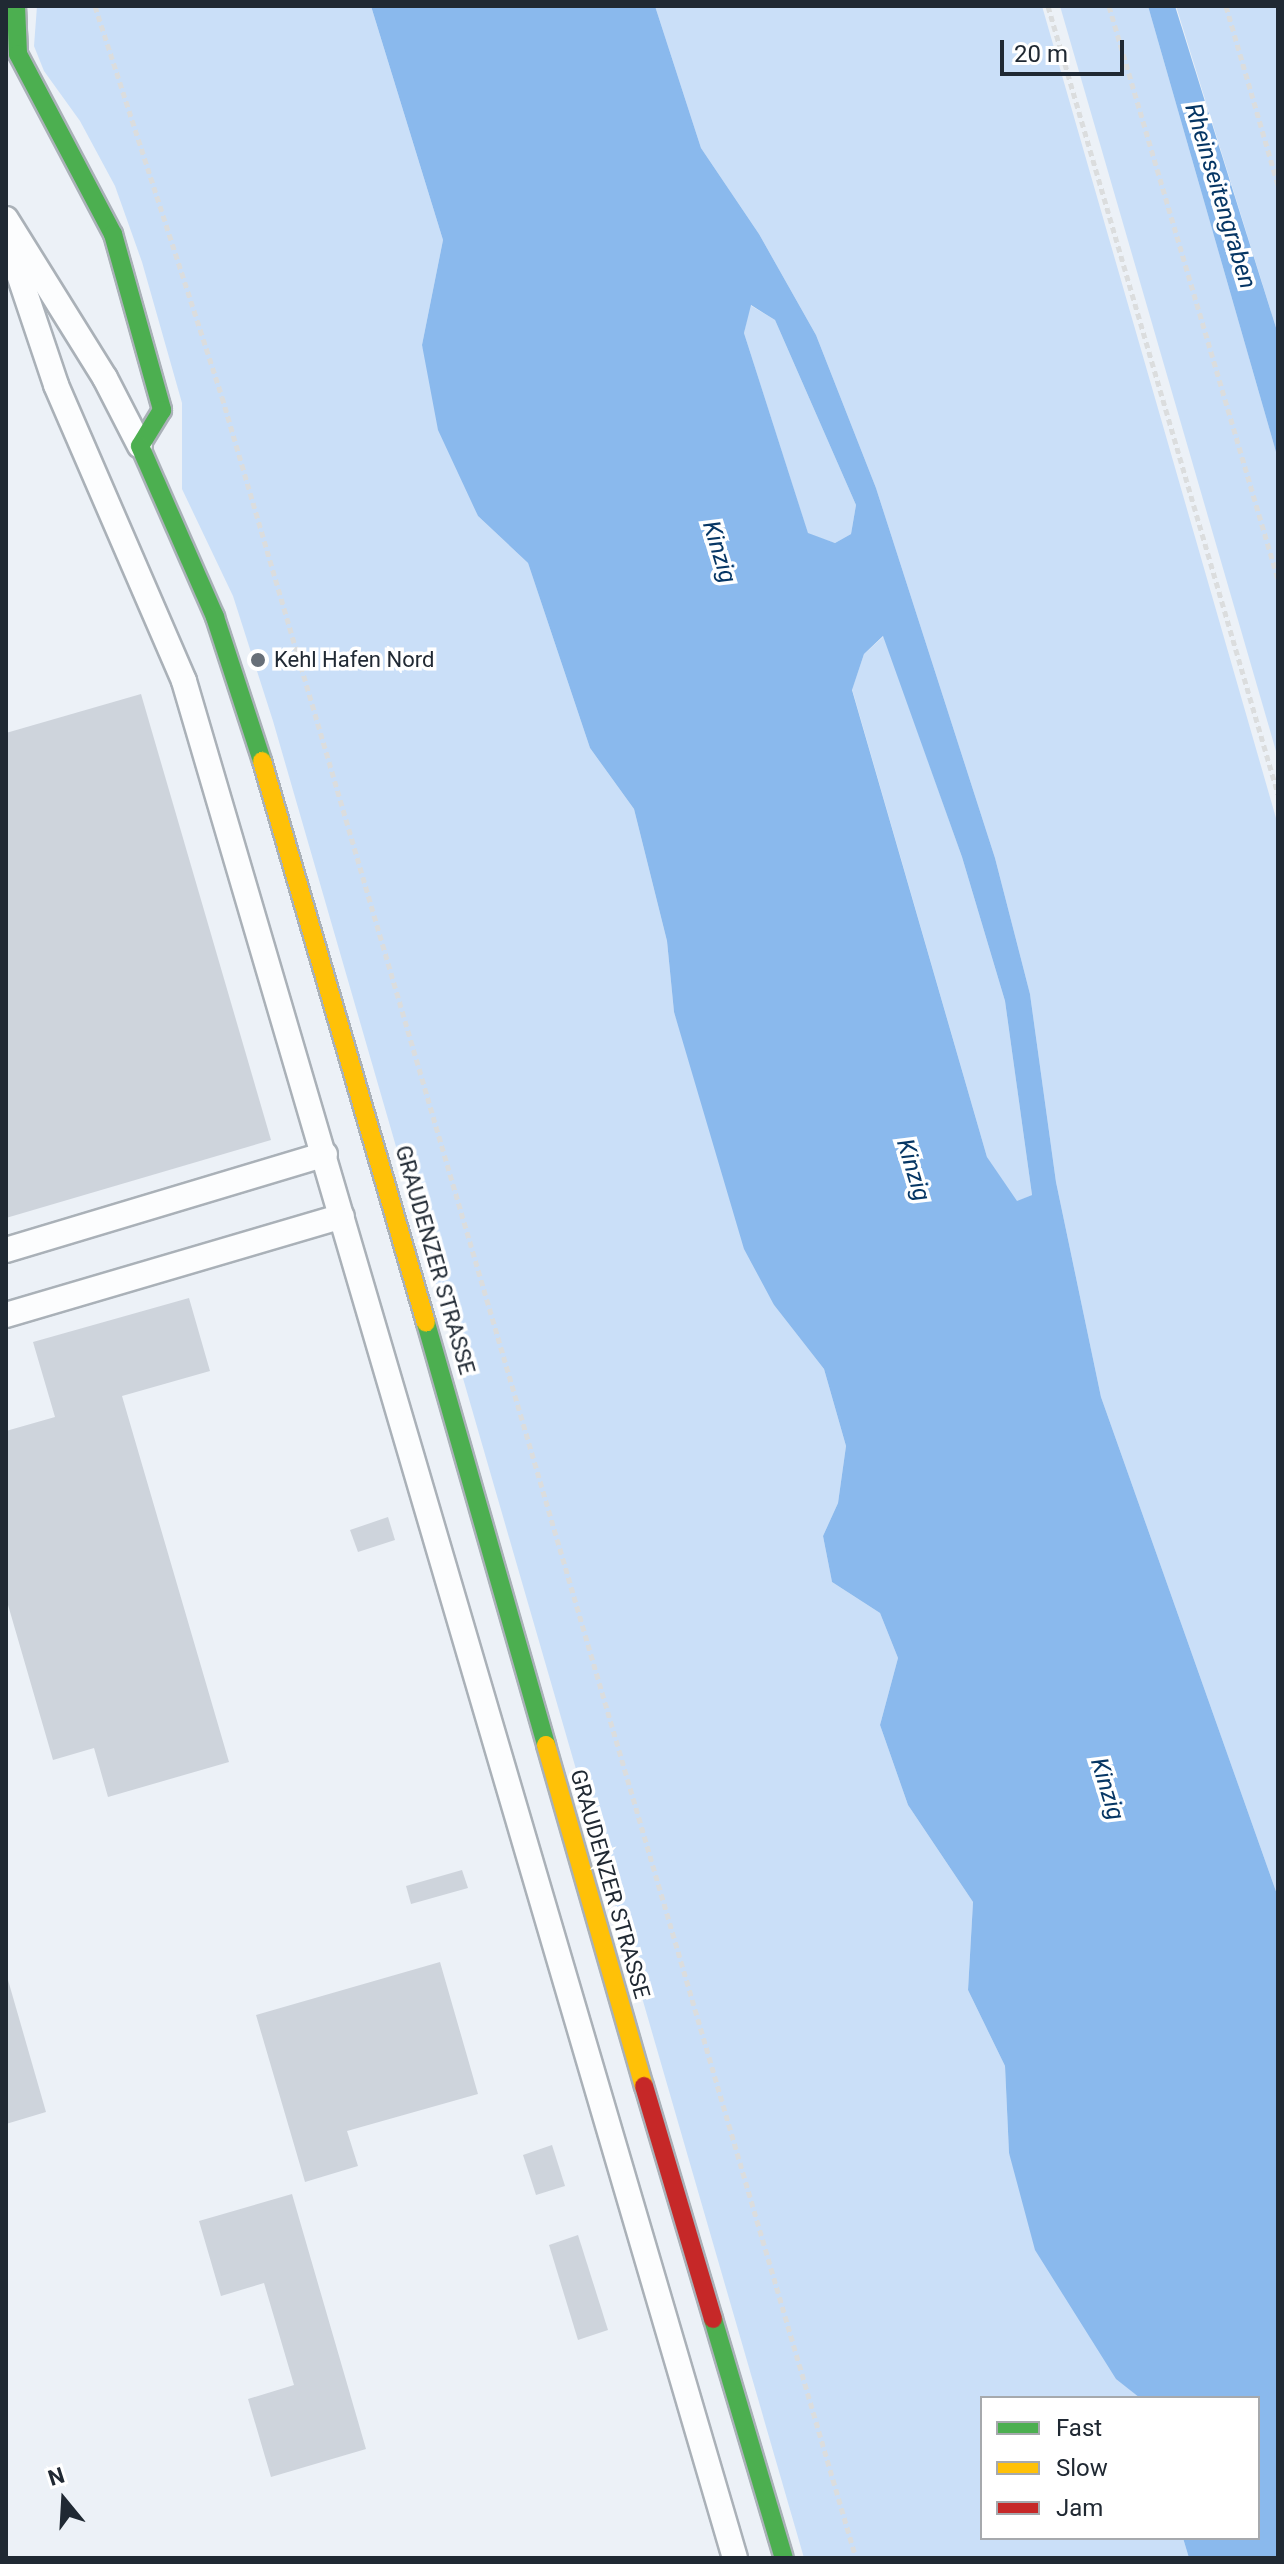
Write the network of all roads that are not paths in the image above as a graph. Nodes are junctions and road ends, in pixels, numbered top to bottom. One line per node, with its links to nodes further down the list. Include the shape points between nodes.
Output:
1 (16, 6): 4 (street, via 13,34 18,54 113,234 159,384 162,410)
2 (6, 219): 4 (lane, via 105,378)
3 (6, 236): 5 (lane, via 56,385 184,681)
4 (140, 446): 9 (street, GRAUDENZER STRASSE, via 215,617 302,884 621,2010)
5 (325, 1154): 6 (lane); 7 (lane)
6 (342, 1216): 8 (lane); 10 (lane)
7 (6, 1250)
8 (6, 1315)
9 (754, 2456): 10 (lane); 12 (street, GRAUDENZER STRASSE)
10 (708, 2471): 11 (lane)
11 (735, 2558)
12 (784, 2558)

